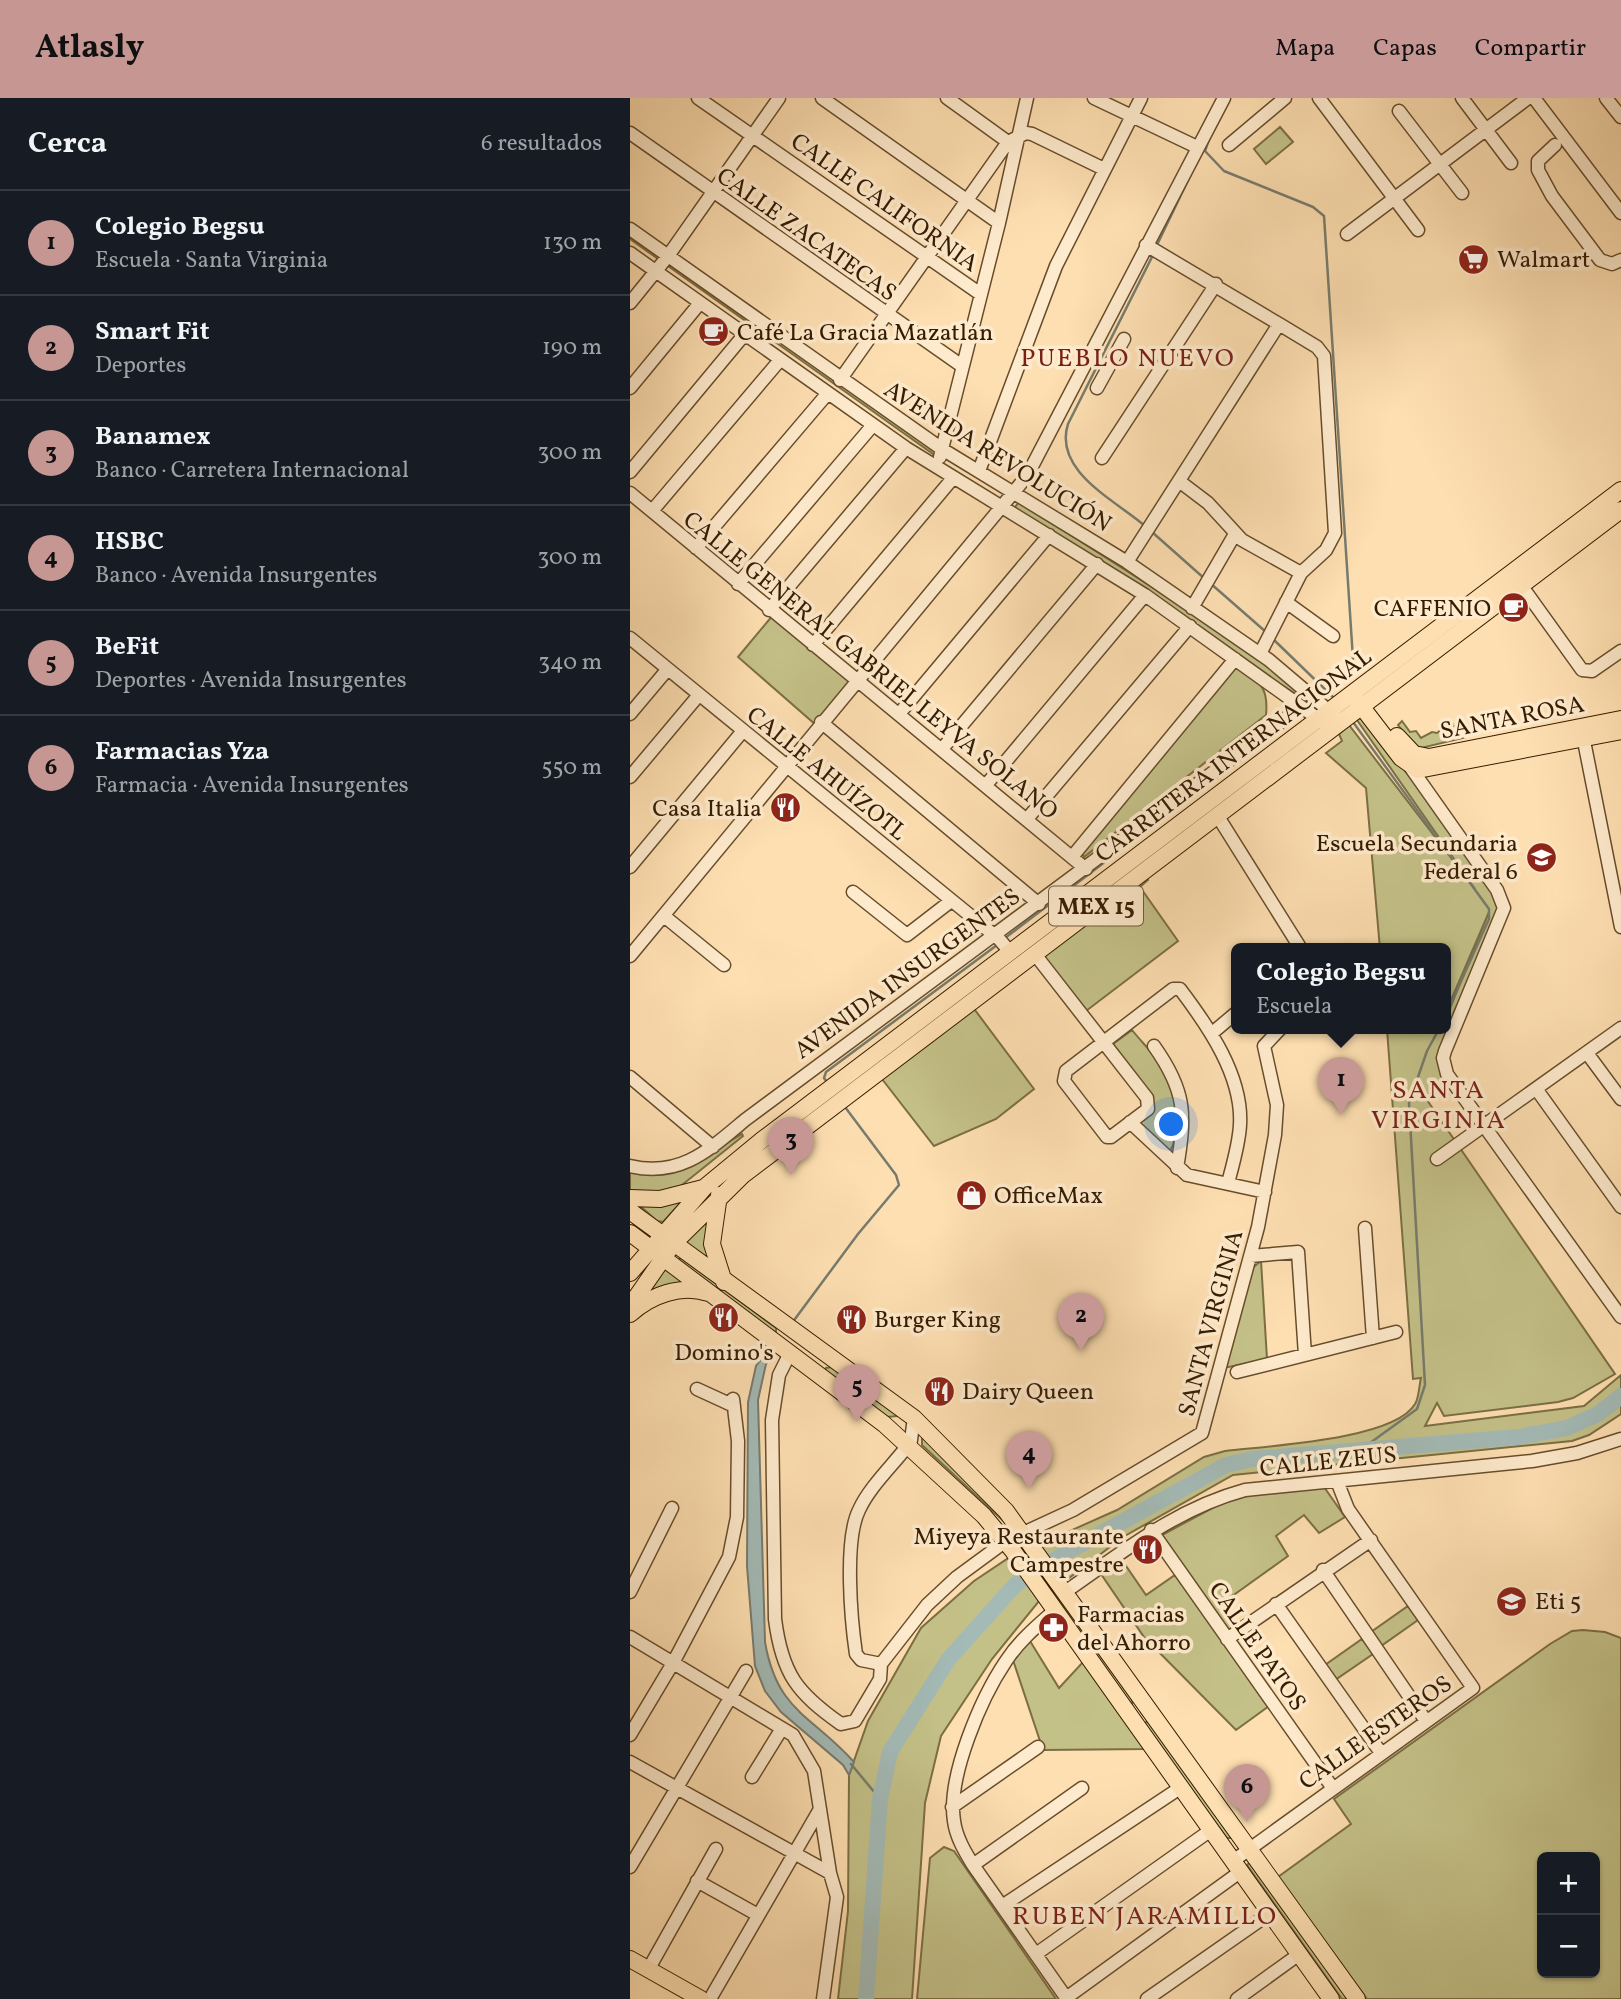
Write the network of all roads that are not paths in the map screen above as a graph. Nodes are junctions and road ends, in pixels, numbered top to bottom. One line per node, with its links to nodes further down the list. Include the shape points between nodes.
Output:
1 (698, 98): 20 (street, CALLE CALIFORNIA)
2 (779, 98): 20 (street)
3 (822, 98): 31 (street)
4 (947, 98): 21 (street)
5 (1027, 98): 21 (street)
6 (1094, 98): 16 (street)
7 (1141, 98): 16 (street)
8 (1224, 98): 24 (street)
9 (1285, 98): 22 (street)
10 (1319, 98): 30 (street)
11 (1461, 98): 18 (street)
12 (1528, 98): 18 (street)
13 (1534, 98): 32 (street)
14 (1606, 98): 17 (street)
15 (1399, 111): 25 (street)
16 (1132, 116): 24 (street); 27 (street)
17 (1621, 117)
18 (1485, 129): 25 (street); 26 (street)
19 (630, 134): 28 (street, CALLE ZACATECAS)
20 (753, 136): 28 (street); 40 (street, CALLE CALIFORNIA)
21 (1013, 139): 27 (street, via 1032,134); 31 (street); 33 (street)
22 (1229, 145)
23 (1555, 145): 41 (street, via 1538,161 1542,179 1600,260 1612,264)
24 (1197, 147): 37 (street)
25 (1440, 163): 29 (street); 30 (street)
26 (1511, 163)
27 (1104, 169): 64 (street, via 1043,297)
28 (712, 193): 39 (street); 47 (street, CALLE ZACATECAS)
29 (1462, 194)
30 (1394, 198): 35 (street); 36 (street)
31 (967, 200): 33 (street); 40 (street)
32 (1621, 213)
33 (999, 223): 44 (street)
34 (630, 229): 39 (street, AVENIDA REVOLUCIÓN)
35 (1418, 230)
36 (1347, 234)
37 (1153, 248): 43 (street); 51 (street)
38 (630, 253): 42 (street, AVENIDA REVOLUCIÓN)
39 (668, 256): 42 (street); 55 (street, AVENIDA REVOLUCIÓN)
40 (927, 256): 44 (street, CALLE CALIFORNIA); 47 (street)
41 (1621, 260)
42 (656, 271): 45 (street); 46 (street, AVENIDA REVOLUCIÓN)
43 (1216, 284): 48 (street); 62 (street)
44 (979, 293): 53 (street)
45 (630, 303)
46 (700, 303): 49 (street, AVENIDA REVOLUCIÓN); 56 (street)
47 (887, 315): 53 (street, CALLE ZACATECAS); 55 (street)
48 (1279, 324): 67 (street); 80 (street, via 1322,351 1335,533 1326,550)
49 (744, 335): 52 (street, AVENIDA REVOLUCIÓN); 65 (street)
50 (1125, 339): 54 (street)
51 (1088, 358): 54 (street); 69 (street, via 1027,476)
52 (780, 360): 58 (street, AVENIDA REVOLUCIÓN); 73 (street)
53 (962, 366): 61 (street)
54 (1108, 368): 57 (street)
55 (840, 380): 61 (street, AVENIDA REVOLUCIÓN)
56 (630, 388)
57 (1097, 388)
58 (828, 393): 59 (street, AVENIDA REVOLUCIÓN); 77 (street)
59 (873, 425): 60 (street, AVENIDA REVOLUCIÓN); 81 (street)
60 (906, 448): 63 (street, AVENIDA REVOLUCIÓN); 86 (street)
61 (942, 449): 63 (street); 64 (street, AVENIDA REVOLUCIÓN)
62 (1102, 458)
63 (937, 467): 66 (street, AVENIDA REVOLUCIÓN)
64 (979, 471): 69 (street, AVENIDA REVOLUCIÓN)
65 (630, 472)
66 (953, 478): 71 (street, AVENIDA REVOLUCIÓN); 90 (street)
67 (1179, 481): 75 (street, via 1208,503); 78 (street)
68 (1621, 490): 74 (main road, CARRETERA INTERNACIONAL / MEX 15)
69 (1014, 492): 71 (street); 78 (street, AVENIDA REVOLUCIÓN)
70 (630, 493): 73 (street, CALLE GENERAL GABRIEL LEYVA SOLANO)
71 (1001, 506): 76 (street, AVENIDA REVOLUCIÓN); 95 (street)
72 (1621, 510): 74 (main road, CARRETERA INTERNACIONAL / MEX 15)
73 (652, 512): 77 (street, CALLE GENERAL GABRIEL LEYVA SOLANO)
74 (1584, 528): 82 (main road, CARRETERA INTERNACIONAL / MEX 15); 98 (main road, CARRETERA INTERNACIONAL / MEX 15)
75 (1235, 534): 80 (street); 85 (street)
76 (1049, 535): 79 (street, AVENIDA REVOLUCIÓN); 100 (street)
77 (696, 548): 81 (street, CALLE GENERAL GABRIEL LEYVA SOLANO)
78 (1127, 562): 85 (street, AVENIDA REVOLUCIÓN)
79 (1097, 564): 83 (street, AVENIDA REVOLUCIÓN); 106 (street)
80 (1301, 573): 84 (street)
81 (738, 584): 86 (street, CALLE GENERAL GABRIEL LEYVA SOLANO)
82 (1521, 585): 91 (street, via 1582,670 1592,671); 98 (main road, CARRETERA INTERNACIONAL / MEX 15)
83 (1145, 596): 87 (street, AVENIDA REVOLUCIÓN); 110 (street)
84 (1286, 602): 88 (street); 92 (street)
85 (1192, 608): 92 (street, AVENIDA REVOLUCIÓN)
86 (769, 610): 90 (street, CALLE GENERAL GABRIEL LEYVA SOLANO)
87 (1190, 626): 93 (street, AVENIDA REVOLUCIÓN); 112 (street)
88 (1333, 636)
89 (630, 638): 94 (street, CALLE AHUÍZOTL)
90 (813, 645): 95 (street, CALLE GENERAL GABRIEL LEYVA SOLANO)
91 (1621, 651)
92 (1260, 654): 98 (street, AVENIDA REVOLUCIÓN)
93 (1235, 659): 97 (street, AVENIDA REVOLUCIÓN); 113 (street)
94 (667, 670): 96 (street, CALLE AHUÍZOTL); 99 (street)
95 (856, 681): 100 (street, CALLE GENERAL GABRIEL LEYVA SOLANO); 102 (street)
96 (698, 696): 104 (street, CALLE AHUÍZOTL); 109 (street)
97 (1301, 706): 98 (street, AVENIDA REVOLUCIÓN); 115 (street, AVENIDA INSURGENTES)
98 (1345, 708): 107 (main road); 111 (main road, CARRETERA INTERNACIONAL / MEX 15); 121 (main road, CARRETERA INTERNACIONAL / MEX 15)
99 (630, 714)
100 (899, 714): 106 (street, CALLE GENERAL GABRIEL LEYVA SOLANO)
101 (1621, 719): 105 (main road, SANTA ROSA)
102 (821, 722): 108 (street); 118 (street)
103 (1621, 731): 105 (main road)
104 (742, 732): 108 (street, CALLE AHUÍZOTL); 114 (street)
105 (1583, 733): 107 (main road, via 1426,770); 120 (street)
106 (942, 749): 110 (street, CALLE GENERAL GABRIEL LEYVA SOLANO)
107 (1413, 761): 138 (street, via 1497,890 1504,908 1443,1058 1447,1074)
108 (784, 766): 117 (street, CALLE AHUÍZOTL); 119 (street)
109 (630, 778)
110 (986, 785): 112 (street, CALLE GENERAL GABRIEL LEYVA SOLANO)
111 (1217, 815): 122 (street); 123 (main road, CARRETERA INTERNACIONAL / MEX 15)
112 (1027, 819): 113 (street, CALLE GENERAL GABRIEL LEYVA SOLANO)
113 (1072, 857): 115 (street, CALLE GENERAL GABRIEL LEYVA SOLANO)
114 (630, 867)
115 (1086, 869): 118 (street, AVENIDA INSURGENTES)
116 (853, 892): 117 (street, via 907,935)
117 (951, 901): 121 (street, CALLE AHUÍZOTL)
118 (1039, 904): 121 (street, AVENIDA INSURGENTES)
119 (664, 916): 124 (street); 125 (street)
120 (1621, 927)
121 (1003, 943): 134 (main road, CARRETERA INTERNACIONAL / MEX 15); 139 (street, AVENIDA INSURGENTES, via 745,1120)
122 (1297, 943)
123 (1034, 953): 130 (street); 134 (main road, CARRETERA INTERNACIONAL / MEX 15)
124 (630, 956)
125 (724, 965)
126 (1231, 1017): 128 (street)
127 (1621, 1028): 132 (street)
128 (1211, 1034): 130 (street, via 1176,988); 143 (street, via 1227,1062 1241,1121)
129 (1275, 1034): 145 (street, SANTA VIRGINIA, via 1264,1046 1277,1105)
130 (1105, 1043): 137 (street, via 1149,1104); 137 (street, via 1063,1076 1064,1081 1107,1137)
131 (1154, 1045): 142 (street, via 1172,1072 1185,1121)
132 (1587, 1054): 135 (street); 136 (street)
133 (630, 1077): 139 (street)
134 (844, 1089): 144 (main road, CARRETERA INTERNACIONAL / MEX 15)
135 (1537, 1090): 138 (street); 147 (street)
136 (1621, 1099)
137 (1130, 1122): 142 (street)
138 (1486, 1127): 140 (street); 159 (street)
139 (713, 1147): 141 (street, AVENIDA INSURGENTES, via 668,1169)
140 (1437, 1159)
141 (630, 1166)
142 (1177, 1168): 143 (street, via 1187,1175)
143 (1228, 1183): 145 (street)
144 (712, 1191): 146 (main road, via 660,1199); 151 (main road, CARRETERA INTERNACIONAL / MEX 15); 155 (main road, via 712,1244)
145 (1265, 1192): 153 (street, SANTA VIRGINIA)
146 (630, 1198)
147 (1621, 1207)
148 (630, 1212): 151 (main road)
149 (1365, 1228): 161 (street)
150 (630, 1233): 152 (main road)
151 (667, 1240): 152 (main road, CARRETERA INTERNACIONAL / MEX 15); 155 (main road)
152 (656, 1253): 154 (main road, MEX 15); 156 (main road); 157 (main road, MEX 15)
153 (1250, 1256): 163 (street, via 1297,1252); 174 (street, SANTA VIRGINIA, via 1202,1433)
154 (630, 1273)
155 (725, 1284): 164 (main road)
156 (711, 1294): 158 (main road, via 680,1290 641,1304); 162 (main road)
157 (630, 1306)
158 (630, 1314)
159 (1621, 1317)
160 (1396, 1332): 161 (street)
161 (1373, 1338): 163 (street)
162 (789, 1352): 166 (main road); 185 (street, via 779,1375 772,1420 779,1644 799,1691 841,1724 855,1721 880,1679)
163 (1305, 1355): 165 (street)
164 (830, 1357): 166 (main road); 168 (main road)
165 (1237, 1372)
166 (819, 1373): 170 (main road)
167 (697, 1389): 184 (street, via 733,1402 738,1441 736,1534)
168 (914, 1418): 170 (street); 174 (main road)
169 (1621, 1439): 171 (street, CALLE ZEUS, via 1531,1461)
170 (911, 1447): 176 (main road); 185 (street, via 860,1506 853,1533 851,1596 856,1654 861,1660)
171 (1331, 1481): 173 (street, CALLE ZEUS, via 1233,1493); 175 (street, via 1341,1506)
172 (672, 1508): 178 (street)
173 (1151, 1530): 179 (street, CALLE ZEUS); 183 (street, CALLE PATOS)
174 (1027, 1536): 176 (street, SANTA VIRGINIA); 179 (main road)
175 (1371, 1540): 177 (street); 190 (street, CALLE ESTEROS, via 1474,1688)
176 (1010, 1546): 181 (main road); 185 (street, SANTA VIRGINIA, via 927,1605)
177 (1323, 1570): 180 (street); 190 (street)
178 (630, 1592)
179 (1065, 1592): 188 (main road)
180 (1276, 1604): 183 (street); 194 (street)
181 (1051, 1606): 189 (main road); 201 (street, via 1001,1670 966,1745)
182 (630, 1637): 184 (street)
183 (1227, 1639): 198 (street, CALLE PATOS)
184 (673, 1663): 187 (street); 192 (street)
185 (881, 1664)
186 (746, 1671): 187 (street)
187 (730, 1698): 191 (street); 200 (street)
188 (1149, 1709): 189 (main road); 205 (main road)
189 (1133, 1721): 197 (main road)
190 (1426, 1721): 194 (street, CALLE ESTEROS)
191 (782, 1730): 196 (street); 202 (street, via 793,1735 809,1759)
192 (630, 1735)
193 (1038, 1747): 201 (street)
194 (1381, 1752): 198 (street, CALLE ESTEROS)
195 (630, 1762): 200 (street)
196 (752, 1777)
197 (1180, 1787): 203 (main road); 212 (street)
198 (1332, 1787): 205 (street, CALLE ESTEROS)
199 (1082, 1788): 207 (street)
200 (677, 1789): 206 (street); 209 (street)
201 (953, 1807): 207 (street, via 960,1842)
202 (820, 1809): 206 (street); 210 (street)
203 (1211, 1830): 208 (main road); 215 (street)
204 (716, 1849): 211 (street)
205 (1249, 1849): 208 (street, CALLE ESTEROS); 228 (main road)
206 (793, 1853): 210 (street); 214 (street)
207 (973, 1866): 212 (street)
208 (1237, 1866): 213 (main road); 220 (street, CALLE ESTEROS)
209 (630, 1867)
210 (830, 1873): 225 (street, via 837,1897)
211 (697, 1881): 214 (street); 219 (street)
212 (1002, 1906): 215 (street)
213 (1269, 1914): 216 (main road); 226 (street)
214 (758, 1915): 224 (street)
215 (1035, 1954): 220 (street)
216 (1298, 1955): 221 (main road); 227 (street)
217 (630, 1959): 219 (main road)
218 (630, 1970): 222 (main road)
219 (648, 1970): 223 (main road)
220 (1066, 1998)
221 (1329, 1998)
222 (680, 1999)
223 (701, 1999)
224 (710, 1999)
225 (823, 1999)
226 (1147, 1999)
227 (1237, 1999)
228 (1357, 1999)

